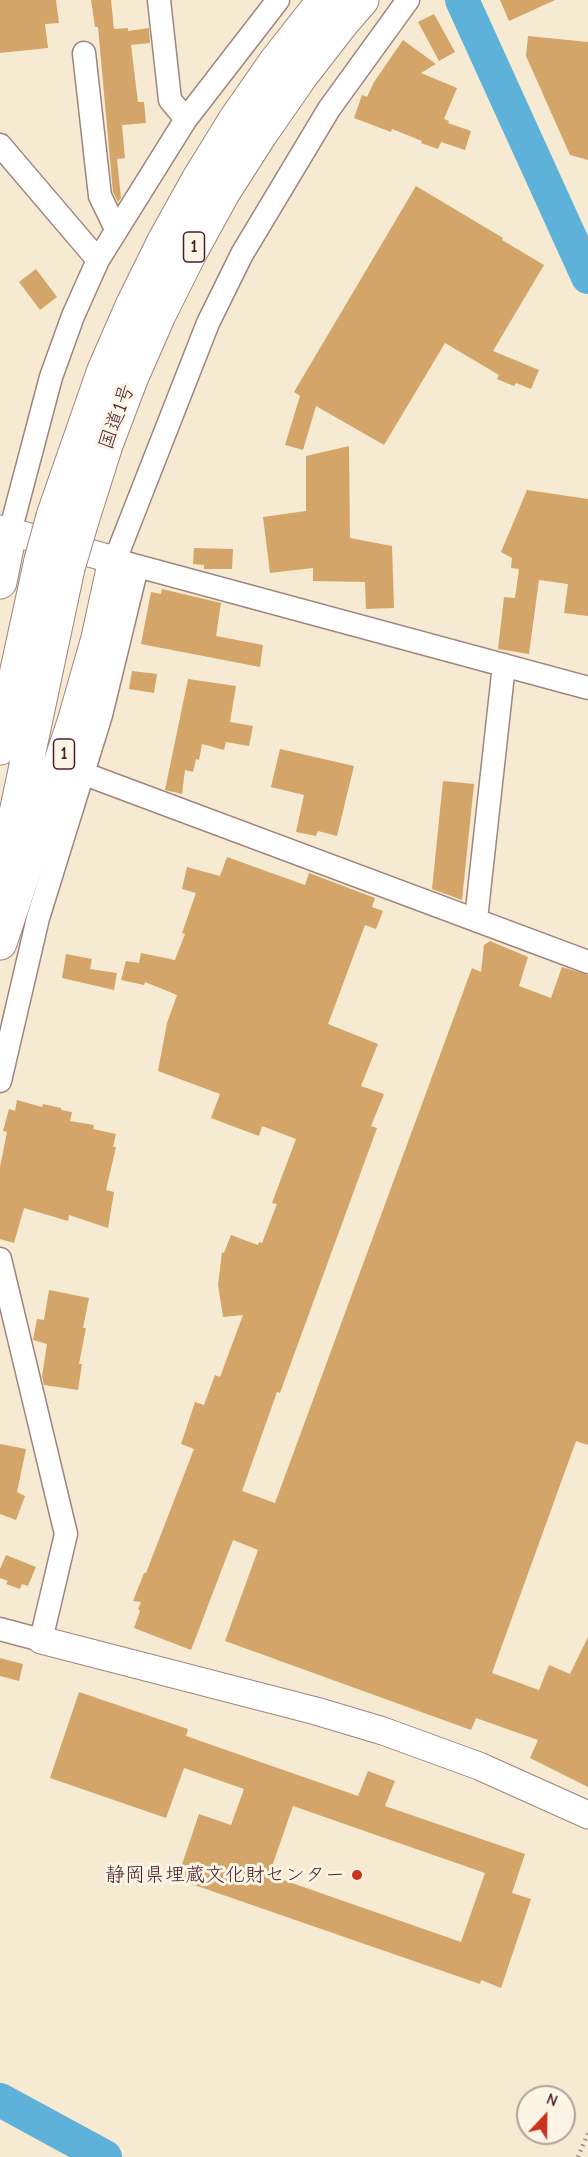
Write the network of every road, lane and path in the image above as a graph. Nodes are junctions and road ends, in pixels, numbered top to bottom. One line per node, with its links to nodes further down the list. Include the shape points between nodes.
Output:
1 (159, 0): 7 (street, via 170,100)
2 (278, 0): 7 (street)
3 (324, 0): 11 (highway, 国道1号 / 1, via 236,120 164,241 104,370)
4 (362, 0): 11 (highway, 国道1号 / 1, via 301,76 223,193 159,315 106,445)
5 (408, 0): 14 (street, via 329,109 242,254 208,323)
6 (84, 53): 9 (street, via 100,196)
7 (186, 119): 9 (street)
8 (0, 145): 10 (street)
9 (116, 229): 10 (street)
10 (98, 260): 12 (street, via 51,377)
11 (67, 520): 13 (highway, 国道1号 / 1, bridge)
12 (3, 555): 14 (street)
13 (55, 564): 17 (highway, 国道1号 / 1); 19 (highway, 国道1号 / 1)
14 (126, 564): 15 (street); 18 (street, via 101,715); 21 (highway, 1, via 98,638 74,723)
15 (504, 665): 16 (street); 20 (street)
16 (588, 688)
17 (0, 748)
18 (82, 773): 20 (street); 23 (street, via 38,918)
19 (0, 888)
20 (476, 919): 22 (street)
21 (0, 943)
22 (588, 962)
23 (0, 1081)
24 (0, 1259): 26 (street, via 66,1534)
25 (0, 1629): 26 (street)
26 (41, 1640): 27 (street, via 383,1731 479,1766)
27 (588, 1815)
28 (588, 2133): 29 (path)
29 (578, 2157)

